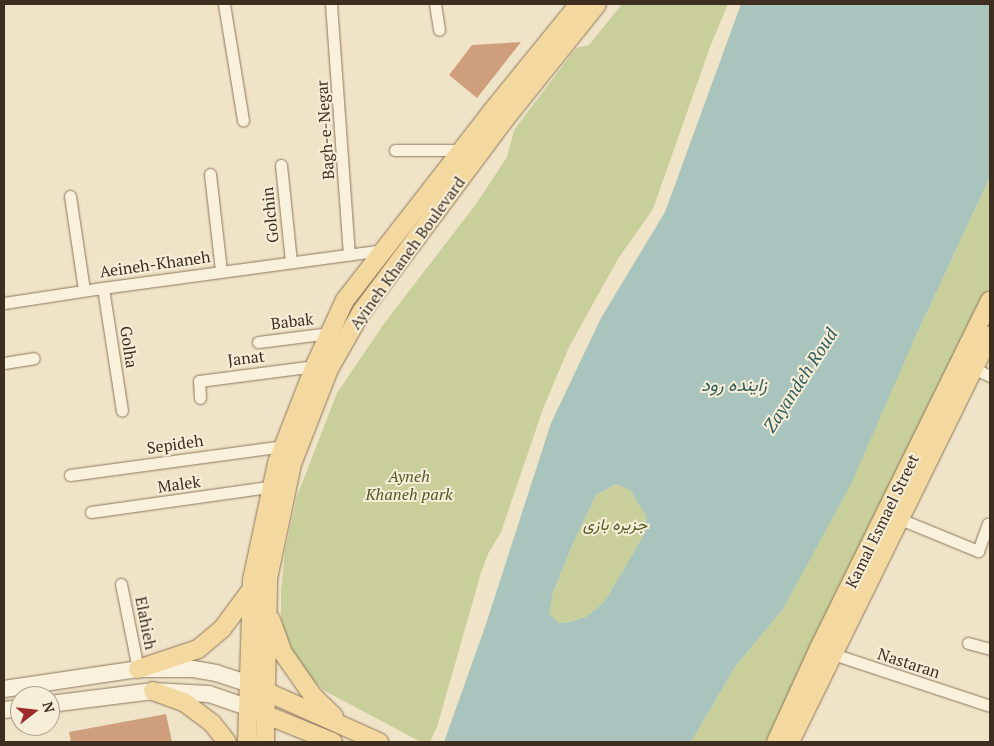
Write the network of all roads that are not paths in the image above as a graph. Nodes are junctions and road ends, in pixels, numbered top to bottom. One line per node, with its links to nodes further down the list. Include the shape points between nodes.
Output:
1 (224, 4): 7 (street)
2 (331, 4): 14 (street, Bagh-e-Negar)
3 (435, 4): 6 (street)
4 (579, 4): 9 (main road, Ayineh Khaneh Boulevard)
5 (597, 4): 38 (main road, Ayineh Khaneh Boulevard, via 505,119 362,311 329,369 292,464 268,580)
6 (439, 30)
7 (243, 120)
8 (395, 150): 9 (street)
9 (461, 150): 13 (main road, Ayineh Khaneh Boulevard)
10 (281, 165): 15 (street, Golchin)
11 (210, 174): 16 (street)
12 (70, 196): 18 (street)
13 (384, 250): 14 (street, Aeineh-Khaneh); 21 (main road, Ayineh Khaneh Boulevard, via 345,300)
14 (349, 254): 15 (street, Aeineh-Khaneh)
15 (291, 261): 16 (street, Aeineh-Khaneh)
16 (221, 271): 17 (street, Aeineh-Khaneh)
17 (103, 288): 18 (street, Aeineh-Khaneh); 29 (street, Golha)
18 (84, 290): 20 (street, Aeineh-Khaneh)
19 (990, 301): 27 (main road, Kamal Esmael Street)
20 (4, 303)
21 (330, 333): 23 (street, Babak); 26 (main road, Ayineh Khaneh Boulevard)
22 (990, 336): 27 (main road, Kamal Esmael Street)
23 (258, 342)
24 (34, 358): 25 (street)
25 (4, 363)
26 (315, 366): 28 (street, Janat, via 199,381); 30 (main road, Ayineh Khaneh Boulevard)
27 (975, 369): 34 (main road, Kamal Esmael Street)
28 (200, 398)
29 (122, 411)
30 (284, 446): 31 (street, Sepideh); 32 (main road, Ayineh Khaneh Boulevard)
31 (70, 475)
32 (270, 487): 33 (street, Malek); 37 (main road, Ayineh Khaneh Boulevard)
33 (91, 512)
34 (894, 517): 35 (street, via 978,551); 41 (main road, Kamal Esmael Street)
35 (990, 525)
36 (121, 584): 42 (street, Elahieh)
37 (251, 590): 42 (main road, via 222,629 198,650); 43 (main road, Ayineh Khaneh Boulevard)
38 (266, 609): 46 (main road, Ayineh Khaneh Boulevard); 51 (main road, via 283,653 313,696)
39 (968, 643): 40 (street)
40 (990, 649)
41 (826, 652): 48 (street, Nastaran); 57 (main road, Kamal Esmael Street); 58 (main road, Kamal Esmael Street)
42 (138, 669): 43 (main road, via 193,669); 44 (main road)
43 (249, 684): 46 (main road); 49 (main road, Ayineh Khaneh Boulevard)
44 (4, 689)
45 (153, 690): 47 (main road); 49 (main road, via 209,694); 52 (main road, via 184,702 212,723)
46 (267, 691): 50 (main road, Ayineh Khaneh Boulevard); 51 (main road)
47 (60, 703)
48 (990, 706)
49 (247, 707): 50 (main road); 53 (main road, Ayineh Khaneh Boulevard)
50 (265, 715): 54 (main road, Ayineh Khaneh Boulevard); 55 (main road)
51 (344, 725): 56 (main road)
52 (227, 742)
53 (247, 742)
54 (265, 742)
55 (331, 742)
56 (379, 742)
57 (776, 742)
58 (790, 742)

